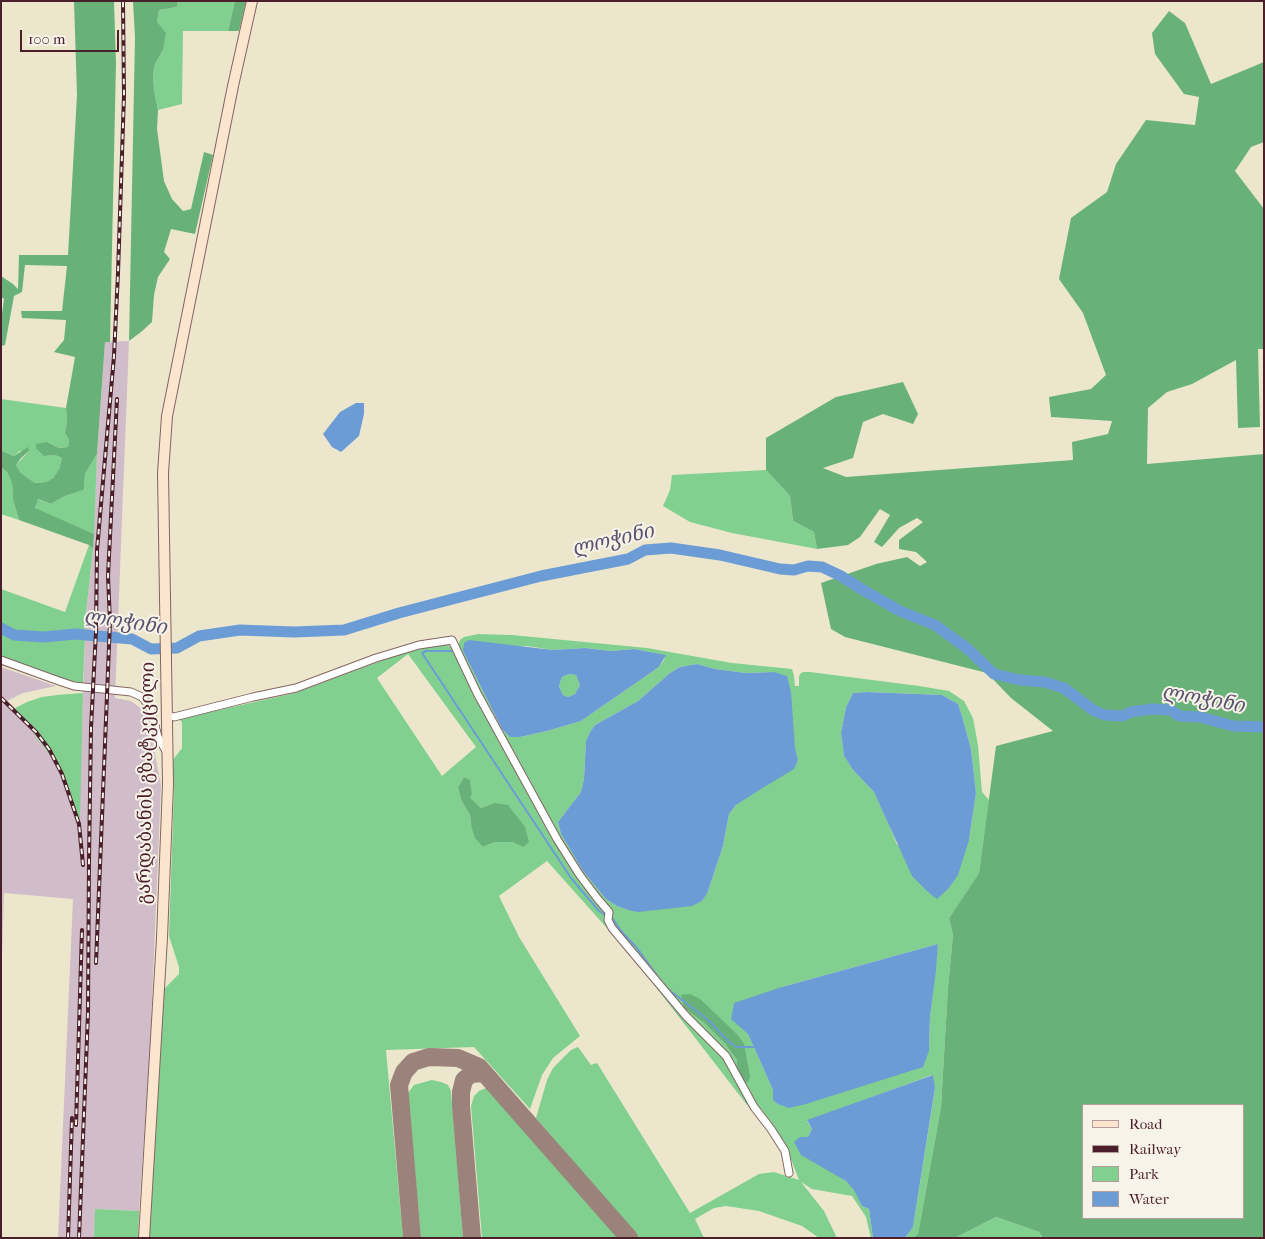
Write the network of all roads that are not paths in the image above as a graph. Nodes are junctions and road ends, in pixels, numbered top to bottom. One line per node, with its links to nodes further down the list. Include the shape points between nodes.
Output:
1 (252, 1): 3 (main road, გარდაბანის გზატკეცილი, via 167,416 163,473)
2 (1, 660): 4 (street, via 74,686 131,692 142,697 150,707 158,737)
3 (167, 715): 4 (main road, გარდაბანის გზატკეცილი); 5 (street, via 174,717 296,688 376,658 419,645 452,640 477,693 557,839 609,912 612,928 686,1016 726,1056 754,1107 785,1152)
4 (167, 752): 6 (main road, გარდაბანის გზატკეცილი, via 162,929)
5 (790, 1173)
6 (144, 1238)

